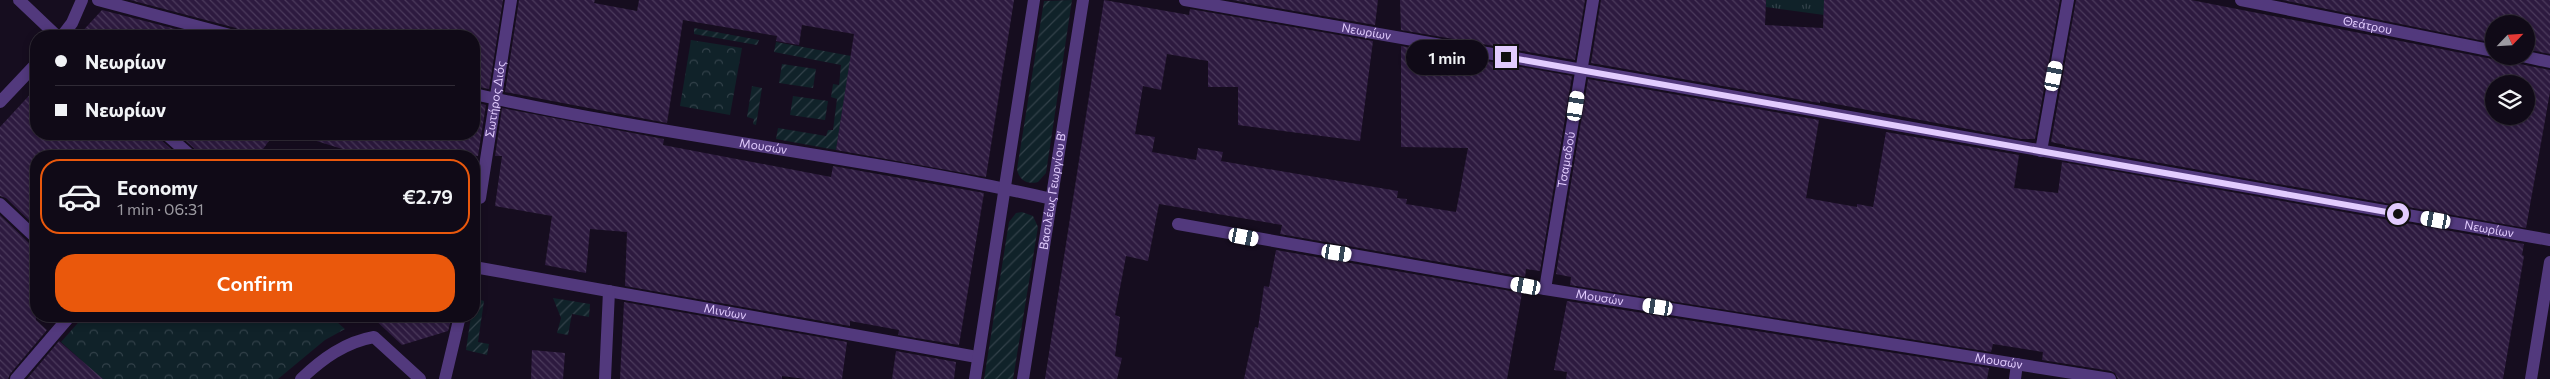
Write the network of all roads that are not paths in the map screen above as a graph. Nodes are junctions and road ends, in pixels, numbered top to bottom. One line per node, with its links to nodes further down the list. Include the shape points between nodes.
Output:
1 (19, 0): 11 (street)
2 (82, 0): 12 (street)
3 (98, 0): 13 (street)
4 (511, 0): 20 (street, Σωτήρος Διός)
5 (1034, 0): 25 (street)
6 (1083, 0): 27 (street, Βασιλέως Γεωργίου Β')
7 (1185, 0): 18 (street, Νεωρίων)
8 (1593, 0): 18 (street, Τσαμαδού)
9 (2068, 0): 24 (street)
10 (2241, 0): 14 (street, Θεάτρου)
11 (52, 30)
12 (67, 30)
13 (211, 30)
14 (2485, 48)
15 (2535, 59): 16 (street)
16 (2550, 62)
17 (30, 70): 21 (street)
18 (1582, 70): 24 (street, Νεωρίων); 34 (street, Τσαμαδού)
19 (480, 95): 20 (street, Μουσών)
20 (495, 99): 25 (street, Μουσών, via 666,132); 26 (street, Σωτήρος Διός)
21 (0, 102)
22 (173, 140): 23 (street)
23 (184, 150)
24 (2041, 151): 31 (street, Νεωρίων)
25 (1004, 188): 27 (street, Μουσών); 38 (street)
26 (480, 198)
27 (1052, 199): 46 (street, Βασιλέως Γεωργίου Β')
28 (0, 204): 30 (street)
29 (1178, 224): 34 (street, Μουσών)
30 (30, 232)
31 (2550, 240)
32 (2550, 262): 49 (street)
33 (480, 268): 35 (street, Μινύων)
34 (1546, 289): 39 (street, Μουσών)
35 (609, 291): 38 (street, Μινύων); 44 (street)
36 (65, 322): 40 (street)
37 (459, 322): 43 (street)
38 (977, 357): 45 (street)
39 (2017, 364): 47 (street); 48 (street, Μουσών)
40 (16, 379)
41 (300, 379): 42 (street, via 337,350 374,337)
42 (420, 379)
43 (445, 379)
44 (604, 379)
45 (975, 379)
46 (1023, 379)
47 (2015, 379)
48 (2110, 379)
49 (2531, 379)

